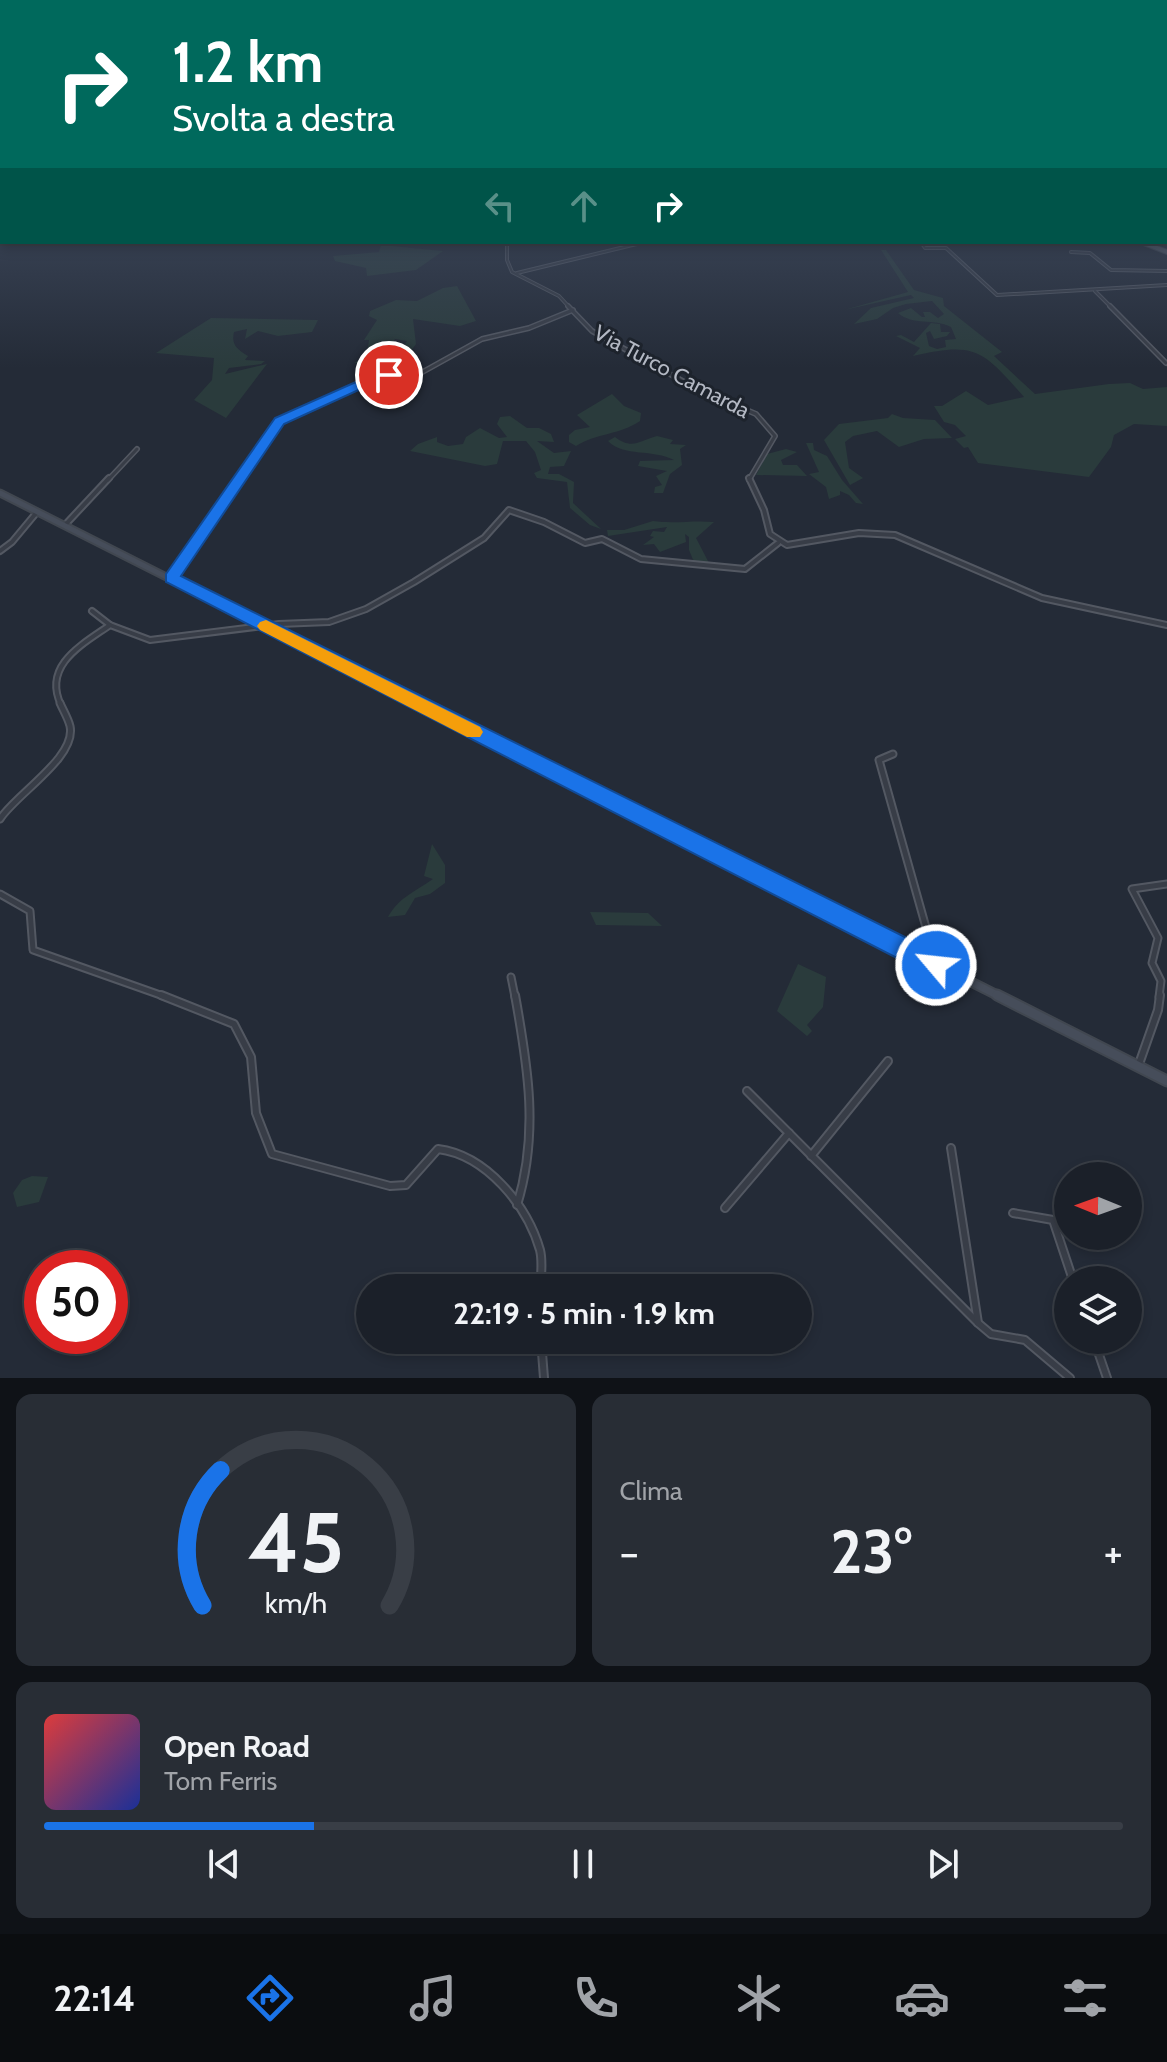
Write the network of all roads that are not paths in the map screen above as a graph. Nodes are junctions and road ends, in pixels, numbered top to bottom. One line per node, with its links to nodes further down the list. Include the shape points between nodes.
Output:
1 (507, 244): 8 (street, via 507,260)
2 (637, 244): 8 (street)
3 (922, 244): 10 (street, via 946,248 997,295)
4 (1146, 244): 6 (main road)
5 (1071, 252): 7 (street, via 1090,253 1111,270)
6 (1167, 252)
7 (1167, 271)
8 (515, 273): 11 (street, Via Turco Camarda, via 546,287)
9 (1167, 285): 10 (street)
10 (1093, 289): 12 (street)
11 (573, 310): 17 (street, Via Turco Camarda, via 592,331 759,417 775,436 748,479 763,505 766,529); 19 (street, via 482,339 419,374 371,380 279,421)
12 (1166, 363)
13 (137, 449): 16 (street)
14 (0, 493): 15 (main road)
15 (37, 511): 16 (main road); 18 (street)
16 (65, 525): 19 (main road)
17 (778, 543): 22 (street, via 859,533 895,535 1042,598); 23 (street, via 745,569 641,559 602,539 585,543 509,510 484,538 366,609 329,622)
18 (0, 551)
19 (172, 578): 23 (main road)
20 (92, 611): 21 (street)
21 (110, 625): 23 (street, via 150,640); 25 (street, via 63,662 53,684 71,723 66,748 36,783)
22 (1167, 625)
23 (266, 626): 29 (main road)
24 (893, 754): 29 (street, via 879,760)
25 (3, 807): 26 (street)
26 (0, 819)
27 (1167, 884): 31 (street, via 1132,889 1158,938 1152,963)
28 (0, 894): 39 (street, via 30,911 33,950 234,1024 251,1057 256,1113 272,1154 390,1186 406,1185 438,1149 460,1151)
29 (936, 965): 33 (main road)
30 (511, 977): 39 (street, via 533,1108 526,1183)
31 (1164, 980): 33 (street)
32 (888, 1061): 38 (street)
33 (1139, 1066): 34 (main road)
34 (1167, 1081)
35 (747, 1091): 36 (street)
36 (789, 1133): 38 (street); 40 (street)
37 (951, 1148): 44 (street)
38 (811, 1156): 44 (street)
39 (517, 1205): 43 (street, via 541,1253)
40 (725, 1208)
41 (1013, 1213): 42 (street, via 1053,1220)
42 (1068, 1266)
43 (540, 1274)
44 (978, 1323): 48 (street, via 991,1334 1025,1340)
45 (542, 1354): 47 (street)
46 (1099, 1354): 49 (street)
47 (544, 1378)
48 (1070, 1378)
49 (1107, 1378)

